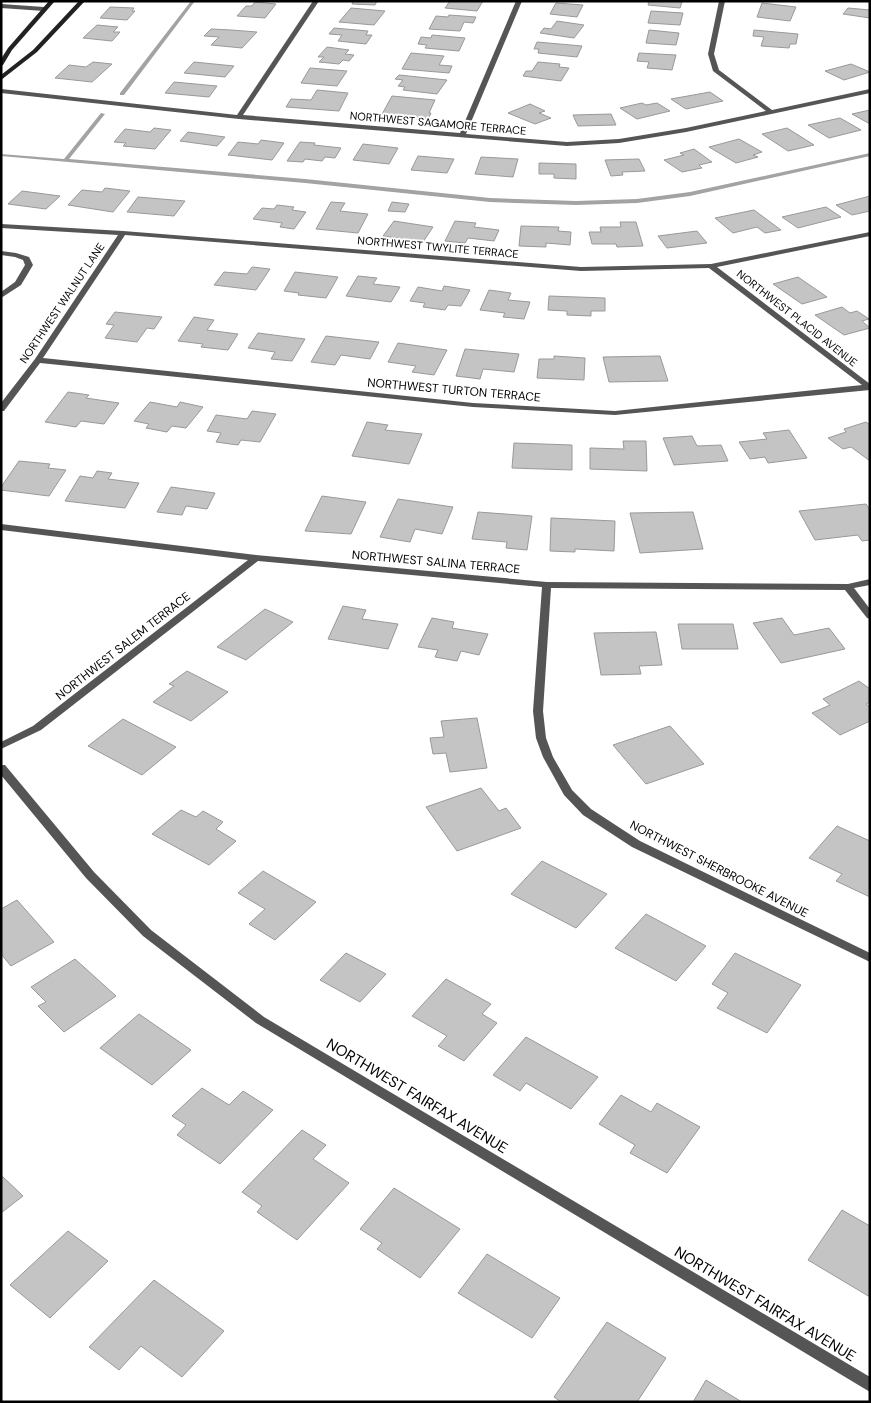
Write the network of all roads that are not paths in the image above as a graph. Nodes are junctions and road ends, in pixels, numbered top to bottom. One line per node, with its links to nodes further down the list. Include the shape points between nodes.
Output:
1 (52, 1): 7 (main road)
2 (82, 1): 9 (main road, via 35,51)
3 (316, 1): 13 (street)
4 (519, 1): 14 (street)
5 (722, 1): 12 (street, via 711,54 716,71)
6 (1, 6): 7 (street)
7 (44, 9): 8 (main road)
8 (1, 64)
9 (1, 78)
10 (1, 91): 13 (street, NORTHWEST SAGAMORE TERRACE)
11 (870, 91): 12 (street, NORTHWEST SAGAMORE TERRACE)
12 (771, 112): 14 (street, NORTHWEST SAGAMORE TERRACE, via 619,141 567,144)
13 (239, 117): 14 (street, NORTHWEST SAGAMORE TERRACE)
14 (462, 136)
15 (1, 226): 16 (street, NORTHWEST TWYLITE TERRACE)
16 (123, 233): 19 (street, NORTHWEST TWYLITE TERRACE, via 581,269); 21 (street, NORTHWEST WALNUT LANE)
17 (870, 234): 19 (street, NORTHWEST TWYLITE TERRACE)
18 (1, 253): 20 (street, via 26,259 29,266)
19 (710, 266): 22 (street, NORTHWEST PLACID AVENUE)
20 (2, 300)
21 (38, 360): 22 (street, NORTHWEST TURTON TERRACE, via 473,404 616,413); 23 (street, NORTHWEST WALNUT LANE)
22 (869, 387)
23 (1, 409)
24 (1, 527): 25 (street, NORTHWEST SALINA TERRACE)
25 (256, 558): 27 (street, NORTHWEST SALINA TERRACE); 30 (street, NORTHWEST SALEM TERRACE, via 37,728)
26 (870, 582): 28 (street, NORTHWEST SALINA TERRACE)
27 (547, 585): 28 (street, NORTHWEST SALINA TERRACE); 32 (street, NORTHWEST SHERBROOKE AVENUE, via 538,711 541,738 548,757 568,792 587,812 636,844)
28 (848, 587): 29 (street)
29 (870, 616)
30 (1, 746)
31 (1, 768): 33 (street, NORTHWEST FAIRFAX AVENUE, via 90,875 147,933 260,1020)
32 (870, 958)
33 (870, 1385)

